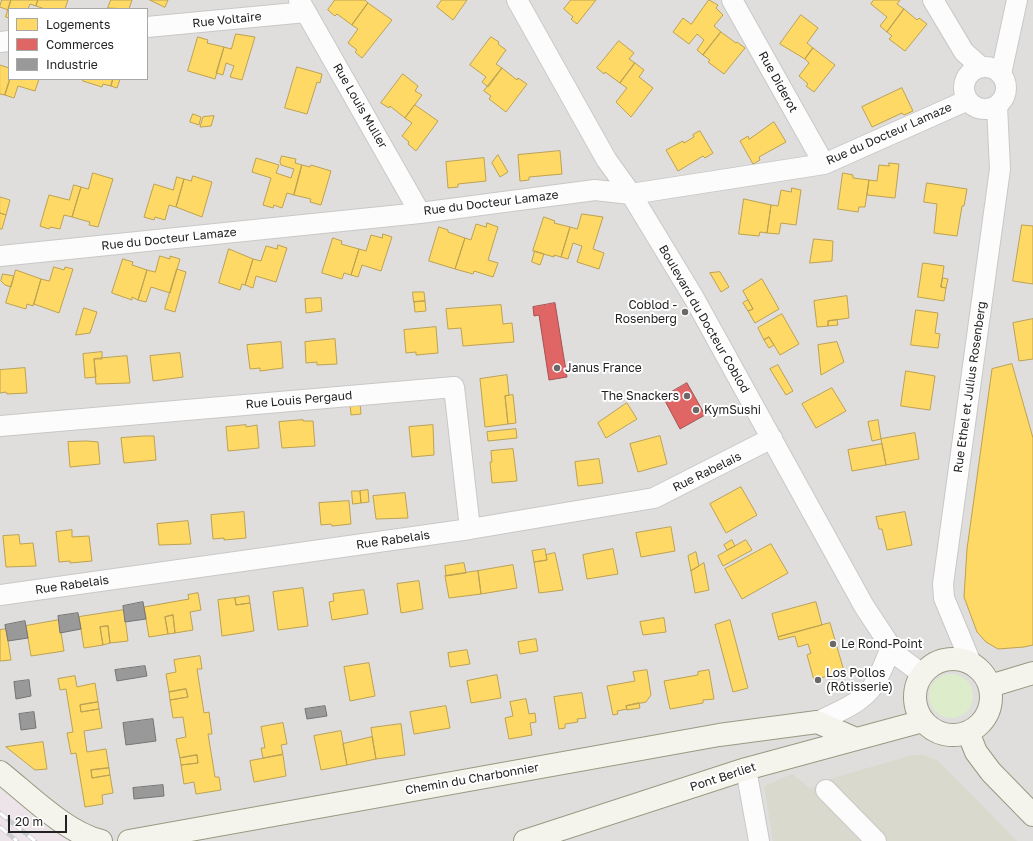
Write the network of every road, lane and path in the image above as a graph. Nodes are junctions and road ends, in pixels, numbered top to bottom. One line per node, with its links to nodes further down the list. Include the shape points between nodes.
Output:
1 (517, 0): 12 (street, Boulevard du Docteur Coblod, via 606,159)
2 (732, 0): 11 (street, Rue Diderot)
3 (933, 0): 7 (street, via 964,52)
4 (1017, 0): 8 (street)
5 (303, 6): 6 (street, Rue Voltaire); 13 (street, Rue Louis Muller)
6 (148, 27)
7 (981, 67): 8 (street, via 992,68); 9 (street, via 972,72 966,80 964,90)
8 (1001, 74): 10 (street, via 1007,87 1006,95)
9 (968, 100): 10 (street, via 983,110); 11 (street, Rue du Docteur Lamaze)
10 (997, 106): 20 (street, Rue Ethel et Julius Rosenberg, via 1000,169 943,584 944,598)
11 (824, 164): 12 (street, Rue du Docteur Lamaze)
12 (631, 194): 13 (street, Rue du Docteur Lamaze, via 595,190); 16 (street, Boulevard du Docteur Coblod, via 694,298)
13 (420, 213): 14 (street, Rue du Docteur Lamaze)
14 (0, 256)
15 (0, 426): 17 (street, Rue Louis Pergaud, via 454,387)
16 (772, 438): 17 (street, Rue Rabelais, via 654,498); 19 (street, Boulevard du Docteur Coblod, via 838,561)
17 (470, 529): 18 (street, Rue Rabelais)
18 (0, 595)
19 (891, 647): 22 (street, Boulevard du Docteur Coblod); 25 (street, Chemin du Charbonnier, via 873,686 865,695)
20 (971, 663): 22 (street, via 950,658 930,666); 23 (street, via 986,677)
21 (1033, 673): 23 (street)
22 (922, 674): 24 (street, via 916,685 914,697)
23 (990, 686): 26 (street, via 991,697 987,713 977,726)
24 (923, 721): 26 (street, via 943,733); 27 (street, Pont Berliet)
25 (817, 722): 27 (street); 33 (street, Chemin du Charbonnier, via 719,735)
26 (968, 732): 31 (street, via 976,752 991,772)
27 (856, 739): 28 (street, Pont Berliet)
28 (746, 769): 34 (street, Pont Berliet); 35 (street)
29 (0, 772): 32 (street, via 61,821 88,838)
30 (826, 790): 36 (street)
31 (1033, 815)
32 (101, 841)
33 (129, 841)
34 (525, 841)
35 (759, 841)
36 (876, 841)

